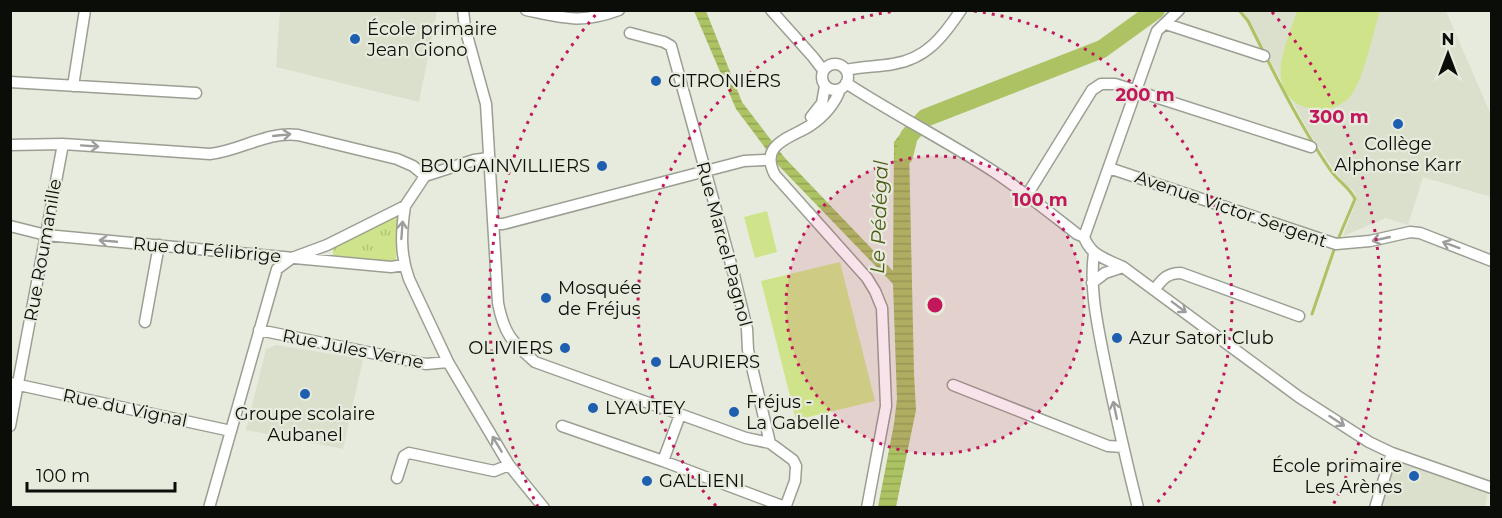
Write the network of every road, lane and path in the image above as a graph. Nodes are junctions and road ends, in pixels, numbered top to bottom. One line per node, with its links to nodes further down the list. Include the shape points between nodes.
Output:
1 (85, 10): 14 (street)
2 (464, 10): 24 (street, via 465,28 486,104)
3 (526, 10): 4 (street, via 577,20)
4 (619, 10)
5 (771, 10): 11 (street)
6 (961, 10): 12 (street, via 945,34 912,60)
7 (1179, 11): 8 (street)
8 (1166, 24): 10 (street); 17 (street, via 1157,31)
9 (630, 33): 26 (street, Rue Marcel Pagnol, via 670,46)
10 (1264, 56)
11 (823, 70): 12 (street, via 835,63); 15 (street)
12 (846, 70): 16 (street, via 848,77)
13 (10, 82): 14 (street)
14 (73, 86): 18 (street)
15 (825, 86): 16 (street, via 832,90); 19 (street, via 818,111)
16 (843, 86): 19 (street, via 820,118 808,128); 28 (street, via 937,137)
17 (1135, 91): 22 (street); 25 (street); 28 (street, via 1115,84 1101,84 1092,90)
18 (196, 93)
19 (793, 131): 23 (street)
20 (63, 144): 21 (street); 27 (street, one-way to 27, via 210,154 285,133 397,159); 32 (street, Rue Roumanille)
21 (10, 145)
22 (1311, 147)
23 (767, 156): 26 (street); 62 (street, via 769,175 861,278 875,304 881,410); 63 (street, via 776,175 867,278 882,308 886,413)
24 (488, 158): 27 (street); 30 (street)
25 (1108, 168): 33 (street); 37 (street, Avenue Victor Sergent, one-way to 25, via 1420,233 1336,244)
26 (705, 172): 30 (street); 52 (street, Rue Marcel Pagnol, via 745,318 748,350)
27 (425, 176): 29 (street)
28 (1027, 195): 33 (street)
29 (405, 206): 36 (street); 38 (street, one-way to 29, via 401,235)
30 (494, 224): 48 (street, via 498,303 502,323 512,341 536,362)
31 (10, 226): 32 (street, Rue du Félibrige)
32 (46, 235): 34 (street, Rue du Félibrige, one-way to 32); 46 (street, Rue Roumanille)
33 (1084, 237): 35 (street)
34 (159, 245): 36 (street, Rue du Félibrige); 43 (street)
35 (1094, 254): 39 (street); 40 (street)
36 (292, 258): 38 (street, Rue du Félibrige); 44 (street, via 278,269)
37 (1491, 261)
38 (404, 265): 45 (street)
39 (1124, 267): 40 (street, via 1105,273); 41 (street)
40 (1092, 283): 53 (street, one-way to 40)
41 (1155, 289): 42 (street, via 1170,273 1181,273); 54 (street, one-way to 54, via 1299,397)
42 (1299, 316)
43 (145, 322)
44 (259, 330): 45 (street, Rue Jules Verne, via 426,364); 51 (street)
45 (448, 362): 56 (street, one-way to 45)
46 (14, 384): 49 (street, Rue Roumanille); 51 (street, Rue du Vignal)
47 (953, 385): 53 (street, via 1108,446)
48 (680, 415): 52 (street); 55 (street)
49 (10, 426)
50 (562, 426): 55 (street)
51 (231, 431): 59 (street)
52 (770, 443): 61 (street, via 796,466)
53 (1123, 447): 64 (street)
54 (1392, 453): 58 (street); 65 (street)
55 (663, 461): 61 (street)
56 (509, 465): 57 (street, via 494,471 409,453 404,456); 60 (street)
57 (397, 478)
58 (1491, 488)
59 (209, 507)
60 (544, 507)
61 (785, 507)
62 (861, 507)
63 (867, 507)
64 (1138, 507)
65 (1375, 507)

